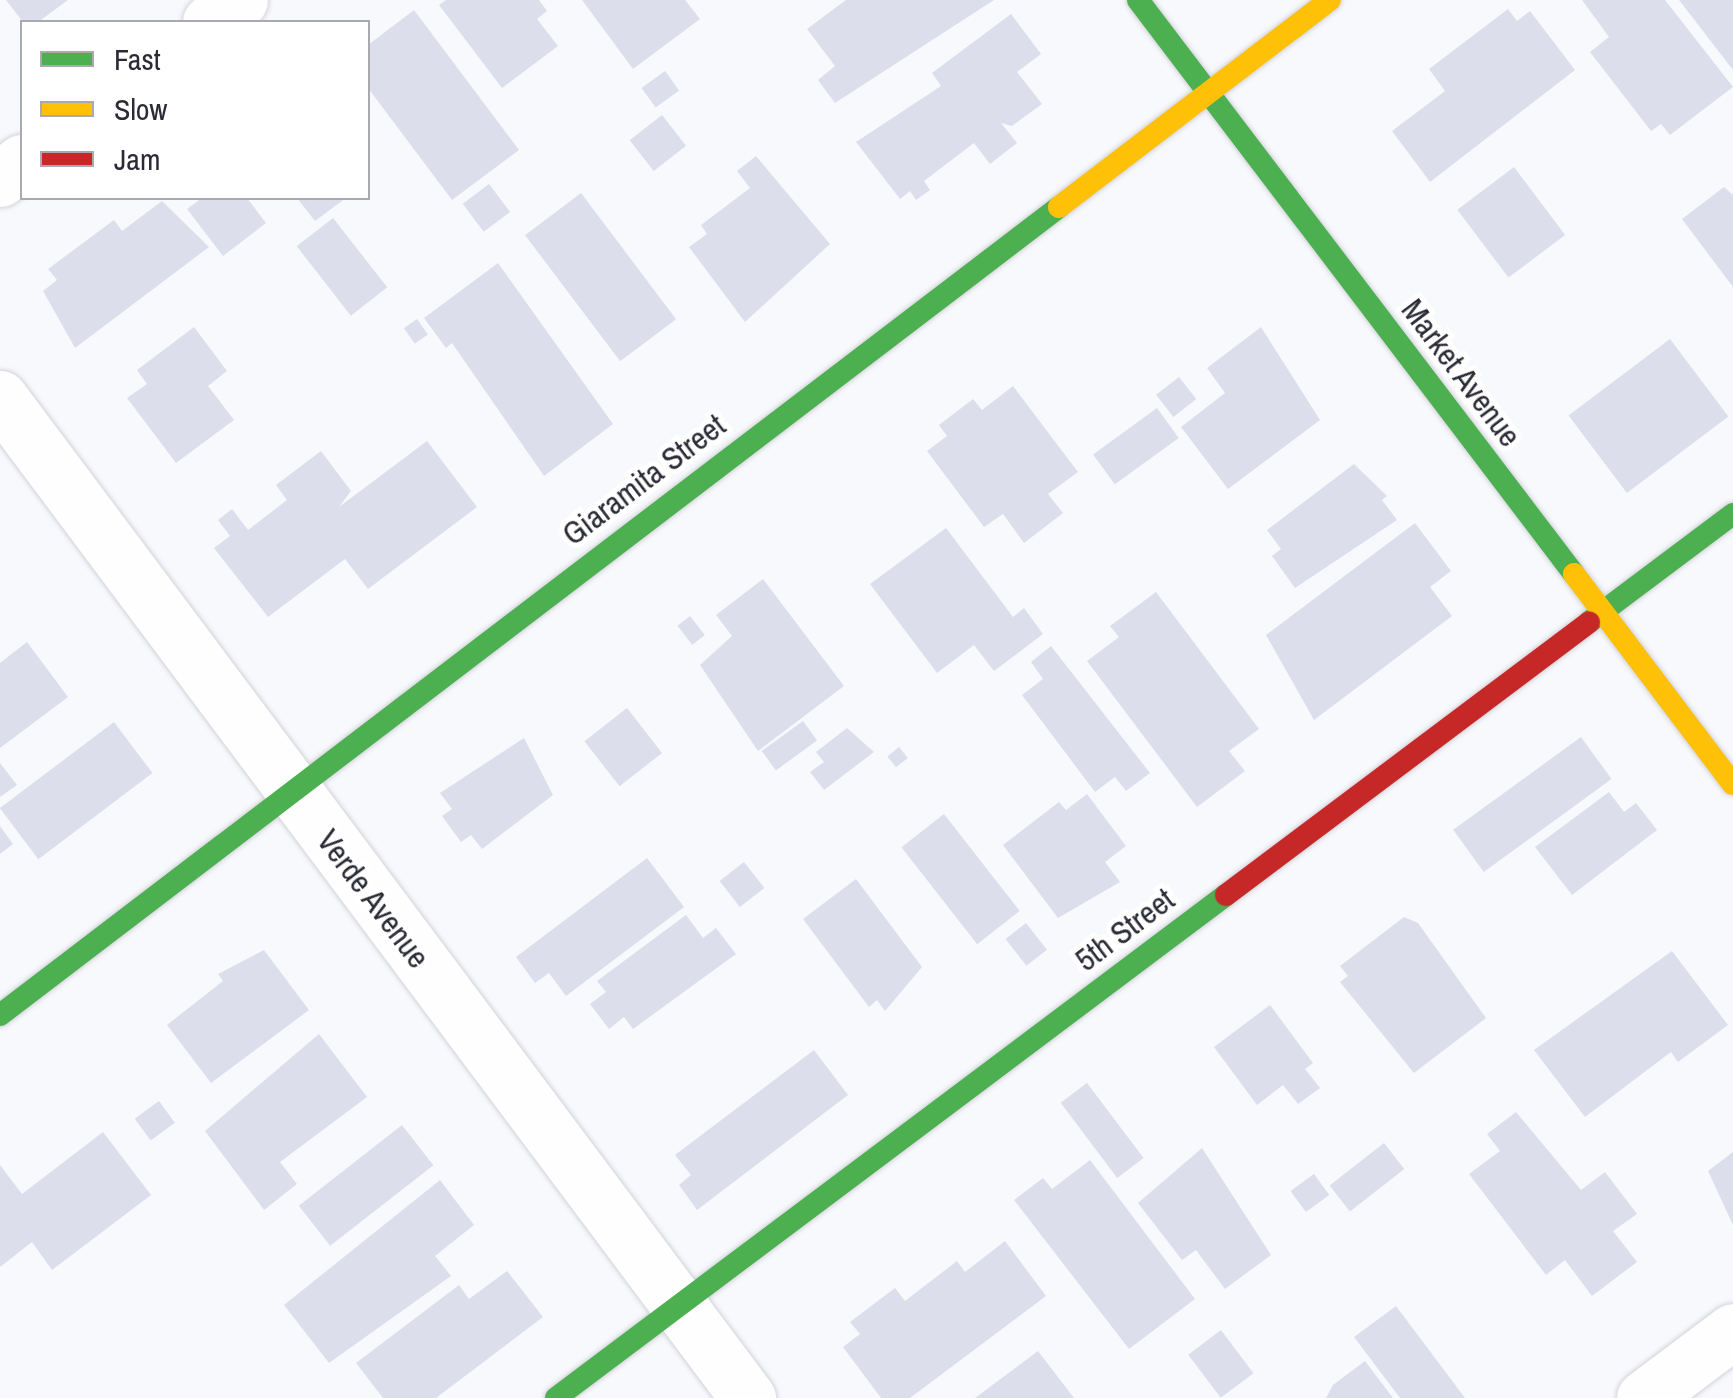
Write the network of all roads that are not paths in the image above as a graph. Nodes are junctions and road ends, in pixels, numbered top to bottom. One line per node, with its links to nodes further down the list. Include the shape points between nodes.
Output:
1 (240, 0): 4 (street)
2 (1138, 0): 5 (street, Market Avenue)
3 (1330, 0): 5 (street, Giaramita Street)
4 (213, 20)
5 (1208, 93): 10 (street, Market Avenue); 12 (street, Giaramita Street)
6 (20, 164): 7 (street)
7 (0, 179)
8 (0, 398): 12 (street, Verde Avenue)
9 (1733, 514): 10 (street, 5th Street)
10 (1602, 613): 11 (street, Market Avenue); 14 (street, 5th Street)
11 (1733, 784)
12 (290, 788): 13 (street, Giaramita Street); 14 (street, Verde Avenue)
13 (0, 1016)
14 (677, 1306): 16 (street, 5th Street); 17 (street, Verde Avenue)
15 (1733, 1331): 18 (street)
16 (556, 1398)
17 (748, 1398)
18 (1644, 1398)

